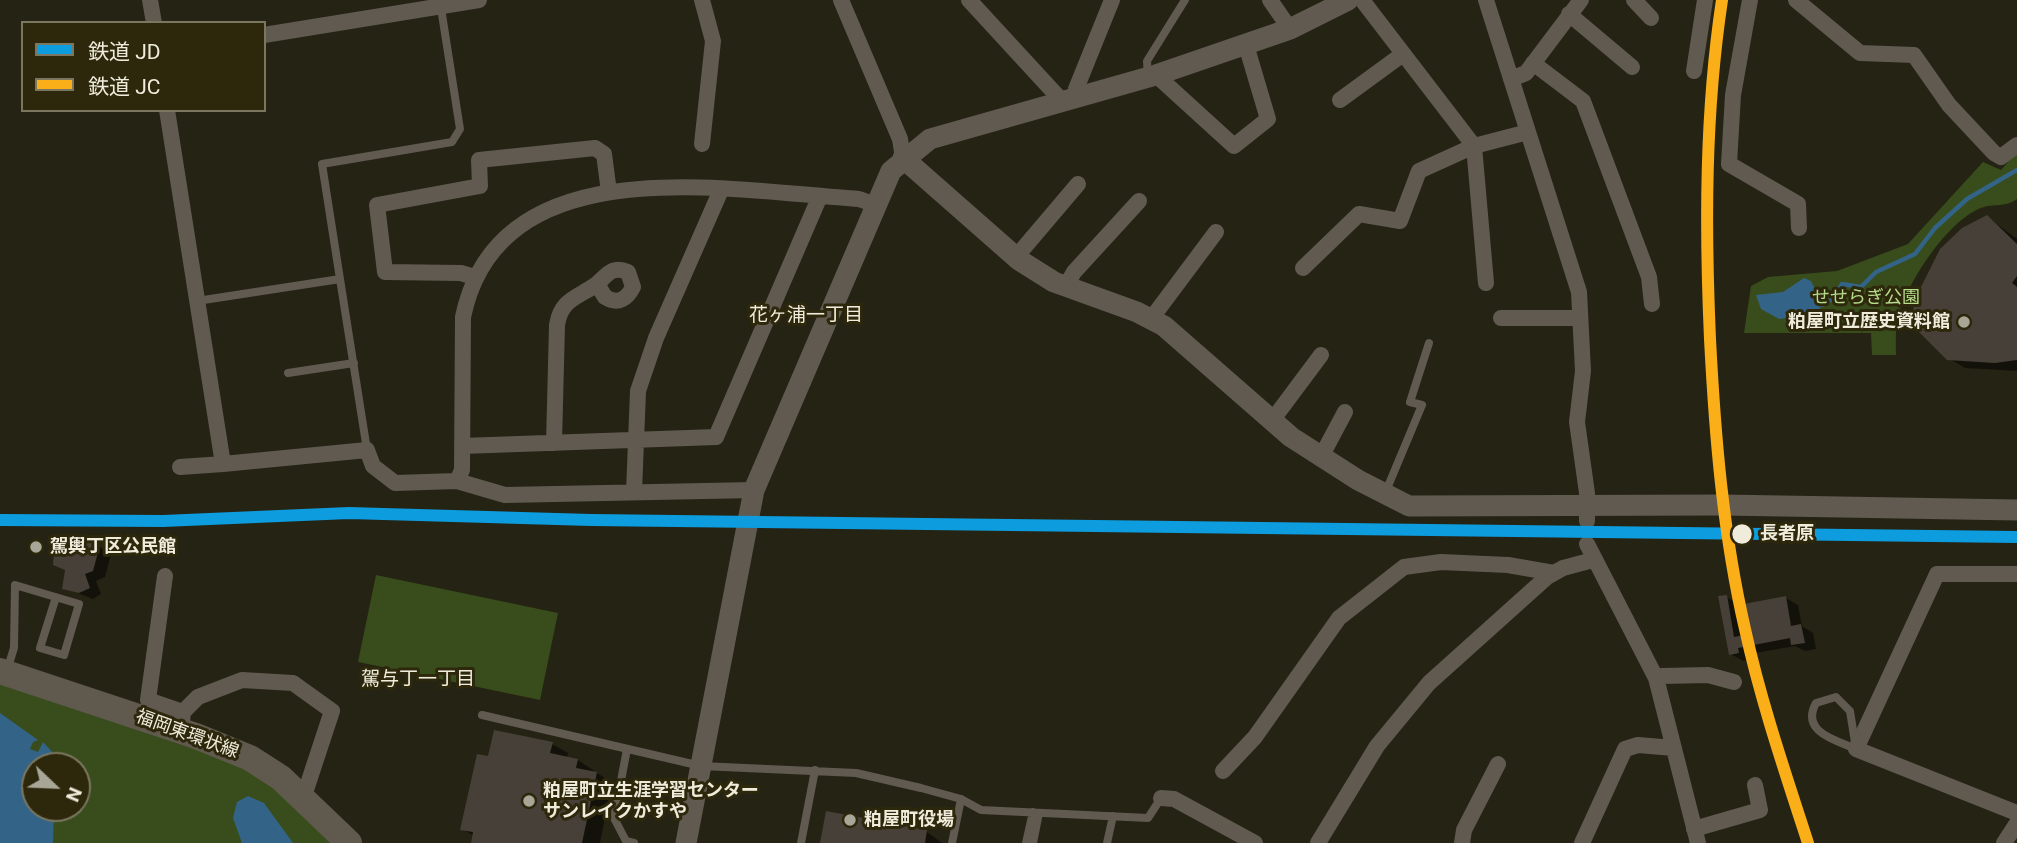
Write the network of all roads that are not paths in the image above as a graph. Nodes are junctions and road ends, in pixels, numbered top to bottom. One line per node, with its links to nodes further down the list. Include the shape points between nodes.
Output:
1 (150, 0): 20 (street)
2 (479, 0): 17 (street)
3 (702, 0): 34 (street, via 713,41)
4 (841, 0): 37 (street, via 900,139)
5 (1112, 0): 30 (street)
6 (1185, 0): 28 (lane, via 1147,61)
7 (1270, 0): 21 (street)
8 (1348, 0): 21 (street)
9 (1362, 0): 24 (street)
10 (1486, 0): 29 (street)
11 (1581, 0): 18 (street)
12 (1634, 0): 19 (street)
13 (1705, 0): 27 (street)
14 (1750, 0): 44 (street, via 1733,95 1729,164 1798,204)
15 (1796, 0): 35 (street, via 1860,53 1914,55 1949,105 1994,153 2001,157)
16 (972, 1): 30 (street)
17 (441, 4): 22 (street); 49 (lane, via 460,129 452,142 322,164)
18 (1569, 14): 25 (street); 26 (street)
19 (1651, 18)
20 (154, 21)
21 (1290, 29): 23 (street)
22 (266, 35)
23 (1247, 45): 28 (street); 28 (street, via 1268,119 1234,146)
24 (1403, 54): 31 (street); 36 (street)
25 (1533, 64): 29 (street); 54 (street, via 1583,101 1649,276)
26 (1633, 67)
27 (1694, 71)
28 (1152, 76): 30 (street)
29 (1511, 79): 33 (street)
30 (1070, 99): 37 (street, via 930,139)
31 (1340, 100)
32 (167, 112): 53 (street)
33 (1528, 132): 36 (street); 56 (street, via 1571,259)
34 (702, 144)
35 (2017, 145)
36 (1474, 146): 47 (street, via 1419,171 1400,221 1359,214); 50 (street)
37 (903, 158): 43 (street, via 891,171); 46 (street)
38 (1078, 184): 46 (street)
39 (720, 190): 40 (street, via 650,186); 41 (street); 64 (street, via 646,363 638,391)
40 (609, 192): 48 (street, via 552,209 522,225 493,249); 48 (street, via 604,154 595,148 479,160 480,186 377,205 384,272)
41 (820, 196): 43 (street); 64 (street, via 716,437)
42 (1139, 201): 52 (street)
43 (876, 205): 72 (street)
44 (1799, 228)
45 (1216, 232): 57 (street)
46 (1016, 257): 52 (street)
47 (1303, 268)
48 (474, 277): 66 (street, via 463,317)
49 (340, 279): 53 (lane); 60 (lane)
50 (1486, 283)
51 (597, 284): 65 (street, via 572,297 558,316)
52 (1066, 286): 57 (street)
53 (197, 301): 69 (street)
54 (1652, 304)
55 (1501, 318): 56 (street)
56 (1580, 318): 76 (street, via 1583,371 1577,422)
57 (1151, 319): 63 (street, via 1186,343)
58 (1429, 343): 74 (lane, via 1410,401 1422,405)
59 (1321, 355): 63 (street)
60 (354, 363): 61 (lane); 67 (lane)
61 (288, 373)
62 (1345, 412): 68 (street)
63 (1271, 422): 68 (street)
64 (634, 440): 65 (street); 73 (street)
65 (554, 443): 66 (street)
66 (462, 446): 71 (street)
67 (367, 450): 69 (street); 71 (street, via 373,466 395,483)
68 (1321, 457): 74 (street)
69 (223, 464): 70 (street)
70 (180, 467)
71 (457, 481): 73 (street, via 505,495)
72 (754, 490): 73 (street); 90 (street)
73 (634, 492)
74 (1385, 494): 76 (street, via 1419,507)
75 (2017, 510): 76 (street, via 1723,505)
76 (1587, 514)
77 (1554, 573): 82 (street, via 1590,552); 92 (street, via 1455,562 1404,567 1339,618 1263,726); 102 (street, via 1429,683 1377,747)
78 (2017, 574): 88 (street, via 1937,574)
79 (165, 576): 85 (street, via 148,700)
80 (56, 597): 80 (lane, via 79,604 64,655 40,648); 81 (lane, via 15,585 14,648)
81 (3, 672): 85 (main road, 福岡東環状線)
82 (1656, 678): 83 (street, via 1709,675); 86 (street)
83 (1734, 682)
84 (482, 715): 87 (lane)
85 (182, 722): 95 (main road, 福岡東環状線, via 250,758); 95 (street, via 198,697 242,680 293,684 332,711)
86 (1674, 748): 101 (street); 114 (street, via 1638,745 1625,750)
87 (626, 749): 90 (lane); 104 (lane, via 614,818 626,841)
88 (1856, 749): 88 (lane, via 1821,734 1812,724 1816,703 1836,697 1844,703 1854,725); 98 (street)
89 (1497, 764): 113 (street)
90 (701, 766): 91 (lane); 105 (street)
91 (815, 769): 96 (lane, via 856,773); 106 (lane)
92 (1223, 771)
93 (1755, 785): 101 (street, via 1760,810)
94 (1160, 798): 99 (lane, via 1148,818); 111 (street, via 1174,799)
95 (303, 799): 103 (main road, 福岡東環状線)
96 (961, 799): 97 (lane, via 981,810); 107 (lane)
97 (1036, 813): 99 (lane); 108 (lane); 109 (lane)
98 (2017, 813)
99 (1113, 816): 110 (lane)
100 (2017, 823): 115 (street)
101 (1696, 836)
102 (1321, 839): 112 (street)
103 (349, 843)
104 (634, 843)
105 (686, 843)
106 (801, 843)
107 (953, 843)
108 (1026, 843)
109 (1032, 843)
110 (1107, 843)
111 (1255, 843)
112 (1338, 843)
113 (1462, 843)
114 (1582, 843)
115 (2004, 843)

